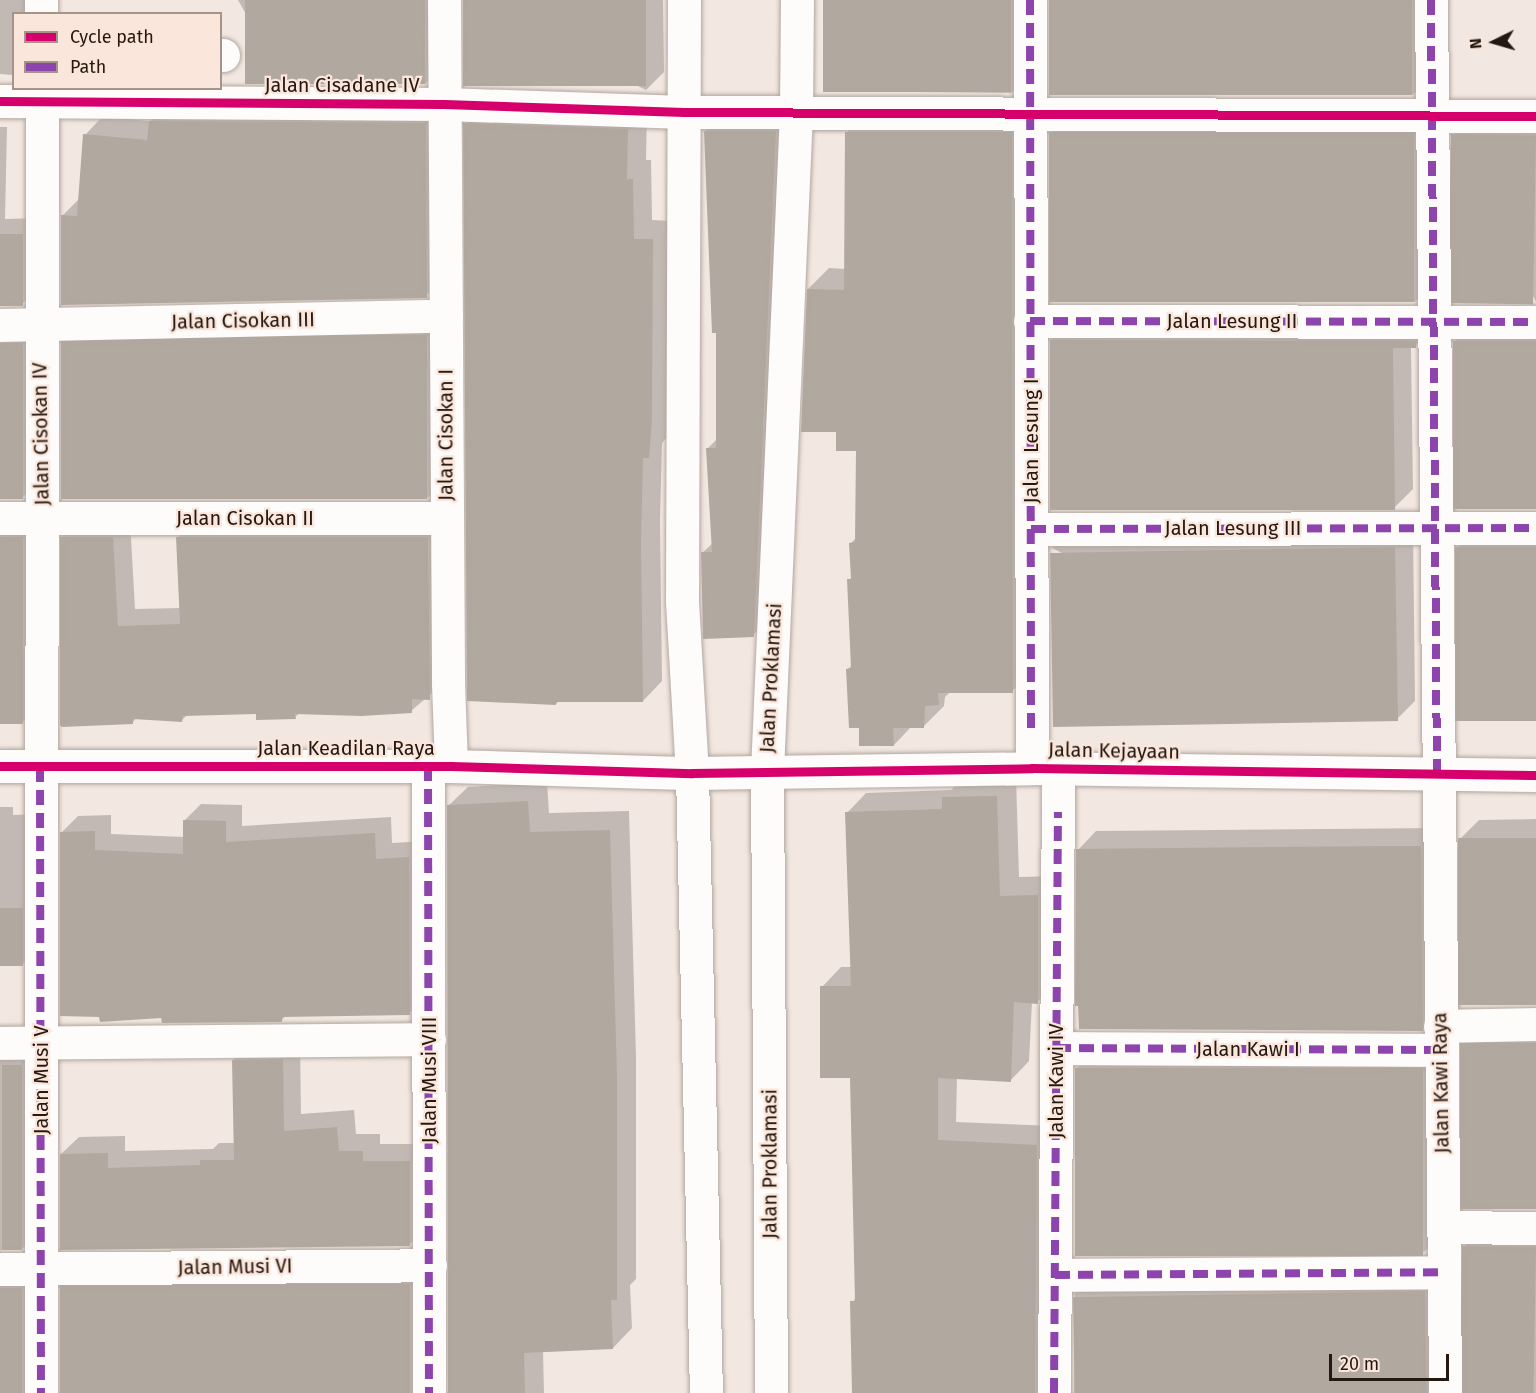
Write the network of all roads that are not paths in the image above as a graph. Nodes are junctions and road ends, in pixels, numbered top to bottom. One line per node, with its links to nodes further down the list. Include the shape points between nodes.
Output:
1 (444, 0): 8 (street, Jalan Cisokan I)
2 (684, 0): 9 (street)
3 (797, 0): 10 (street, Jalan Proklamasi)
4 (1030, 0): 11 (street, Jalan Lesung I)
5 (1431, 0): 13 (street, Jalan Kawi Raya)
6 (42, 94): 7 (street, Jalan Cisadane IV); 8 (street, Jalan Cisadane IV); 19 (street, Jalan Cisokan IV)
7 (0, 101)
8 (444, 104): 9 (street, Jalan Cisadane IV); 14 (street, Jalan Cisokan I)
9 (684, 112): 10 (street, Jalan Cisadane IV); 31 (street, via 682,601)
10 (796, 113): 11 (street, Jalan Cisadane IV); 30 (street, Jalan Proklamasi)
11 (1030, 115): 13 (street, Jalan Cisadane IV); 15 (street, Jalan Lesung I)
12 (1536, 116): 13 (street, Jalan Cisadane IV)
13 (1432, 117): 16 (street, Jalan Kawi Raya)
14 (446, 316): 19 (street, Jalan Cisokan III); 20 (street, Jalan Cisokan I)
15 (1030, 321): 16 (street, Jalan Lesung II); 25 (street, Jalan Lesung I)
16 (1433, 321): 17 (street, Jalan Lesung II); 23 (street, Jalan Kawi Raya)
17 (1536, 322)
18 (0, 325): 19 (street, Jalan Cisokan III)
19 (40, 325): 22 (street, Jalan Cisokan IV)
20 (447, 518): 22 (street, Jalan Cisokan II); 27 (street, Jalan Cisokan I)
21 (0, 519): 22 (street, Jalan Cisokan II)
22 (42, 519): 28 (street, Jalan Cisokan IV)
23 (1435, 526): 24 (street, Jalan Lesung III); 25 (street, Jalan Lesung III); 32 (street, Jalan Kawi Raya)
24 (1536, 528)
25 (1031, 530): 29 (street, Jalan Lesung I)
26 (0, 766): 28 (street, Jalan Keadilan Raya)
27 (440, 766): 28 (street, Jalan Keadilan Raya); 31 (street, Jalan Keadilan Raya); 36 (street, Jalan Musi VIII)
28 (40, 767): 38 (street, Jalan Musi V)
29 (1045, 768): 30 (street, Jalan Kejayaan); 32 (street, Jalan Kejayaan); 39 (street, Jalan Kawi IV)
30 (767, 771): 31 (street, Jalan Kejayaan); 50 (street, Jalan Proklamasi)
31 (692, 772): 49 (street)
32 (1437, 774): 33 (street, Jalan Kejayaan); 35 (street, Jalan Kawi Raya)
33 (1536, 775)
34 (1536, 1024): 35 (street, Jalan Kawi I)
35 (1440, 1038): 39 (street, Jalan Kawi I); 40 (street, Jalan Kawi Raya)
36 (429, 1040): 38 (street); 42 (street, Jalan Musi VIII)
37 (0, 1043): 38 (street)
38 (41, 1043): 44 (street, Jalan Musi V)
39 (1056, 1048): 46 (street, Jalan Kawi IV)
40 (1443, 1227): 41 (street); 45 (street, Jalan Kawi Raya)
41 (1536, 1228)
42 (430, 1265): 44 (street, Jalan Musi VI); 48 (street, Jalan Musi VIII)
43 (0, 1269): 44 (street, Jalan Musi VI)
44 (41, 1269): 47 (street, Jalan Musi V)
45 (1443, 1272): 46 (street); 52 (street, Jalan Kawi Raya)
46 (1055, 1275): 51 (street, Jalan Kawi IV)
47 (41, 1393)
48 (429, 1393)
49 (706, 1393)
50 (771, 1393)
51 (1054, 1393)
52 (1445, 1393)

